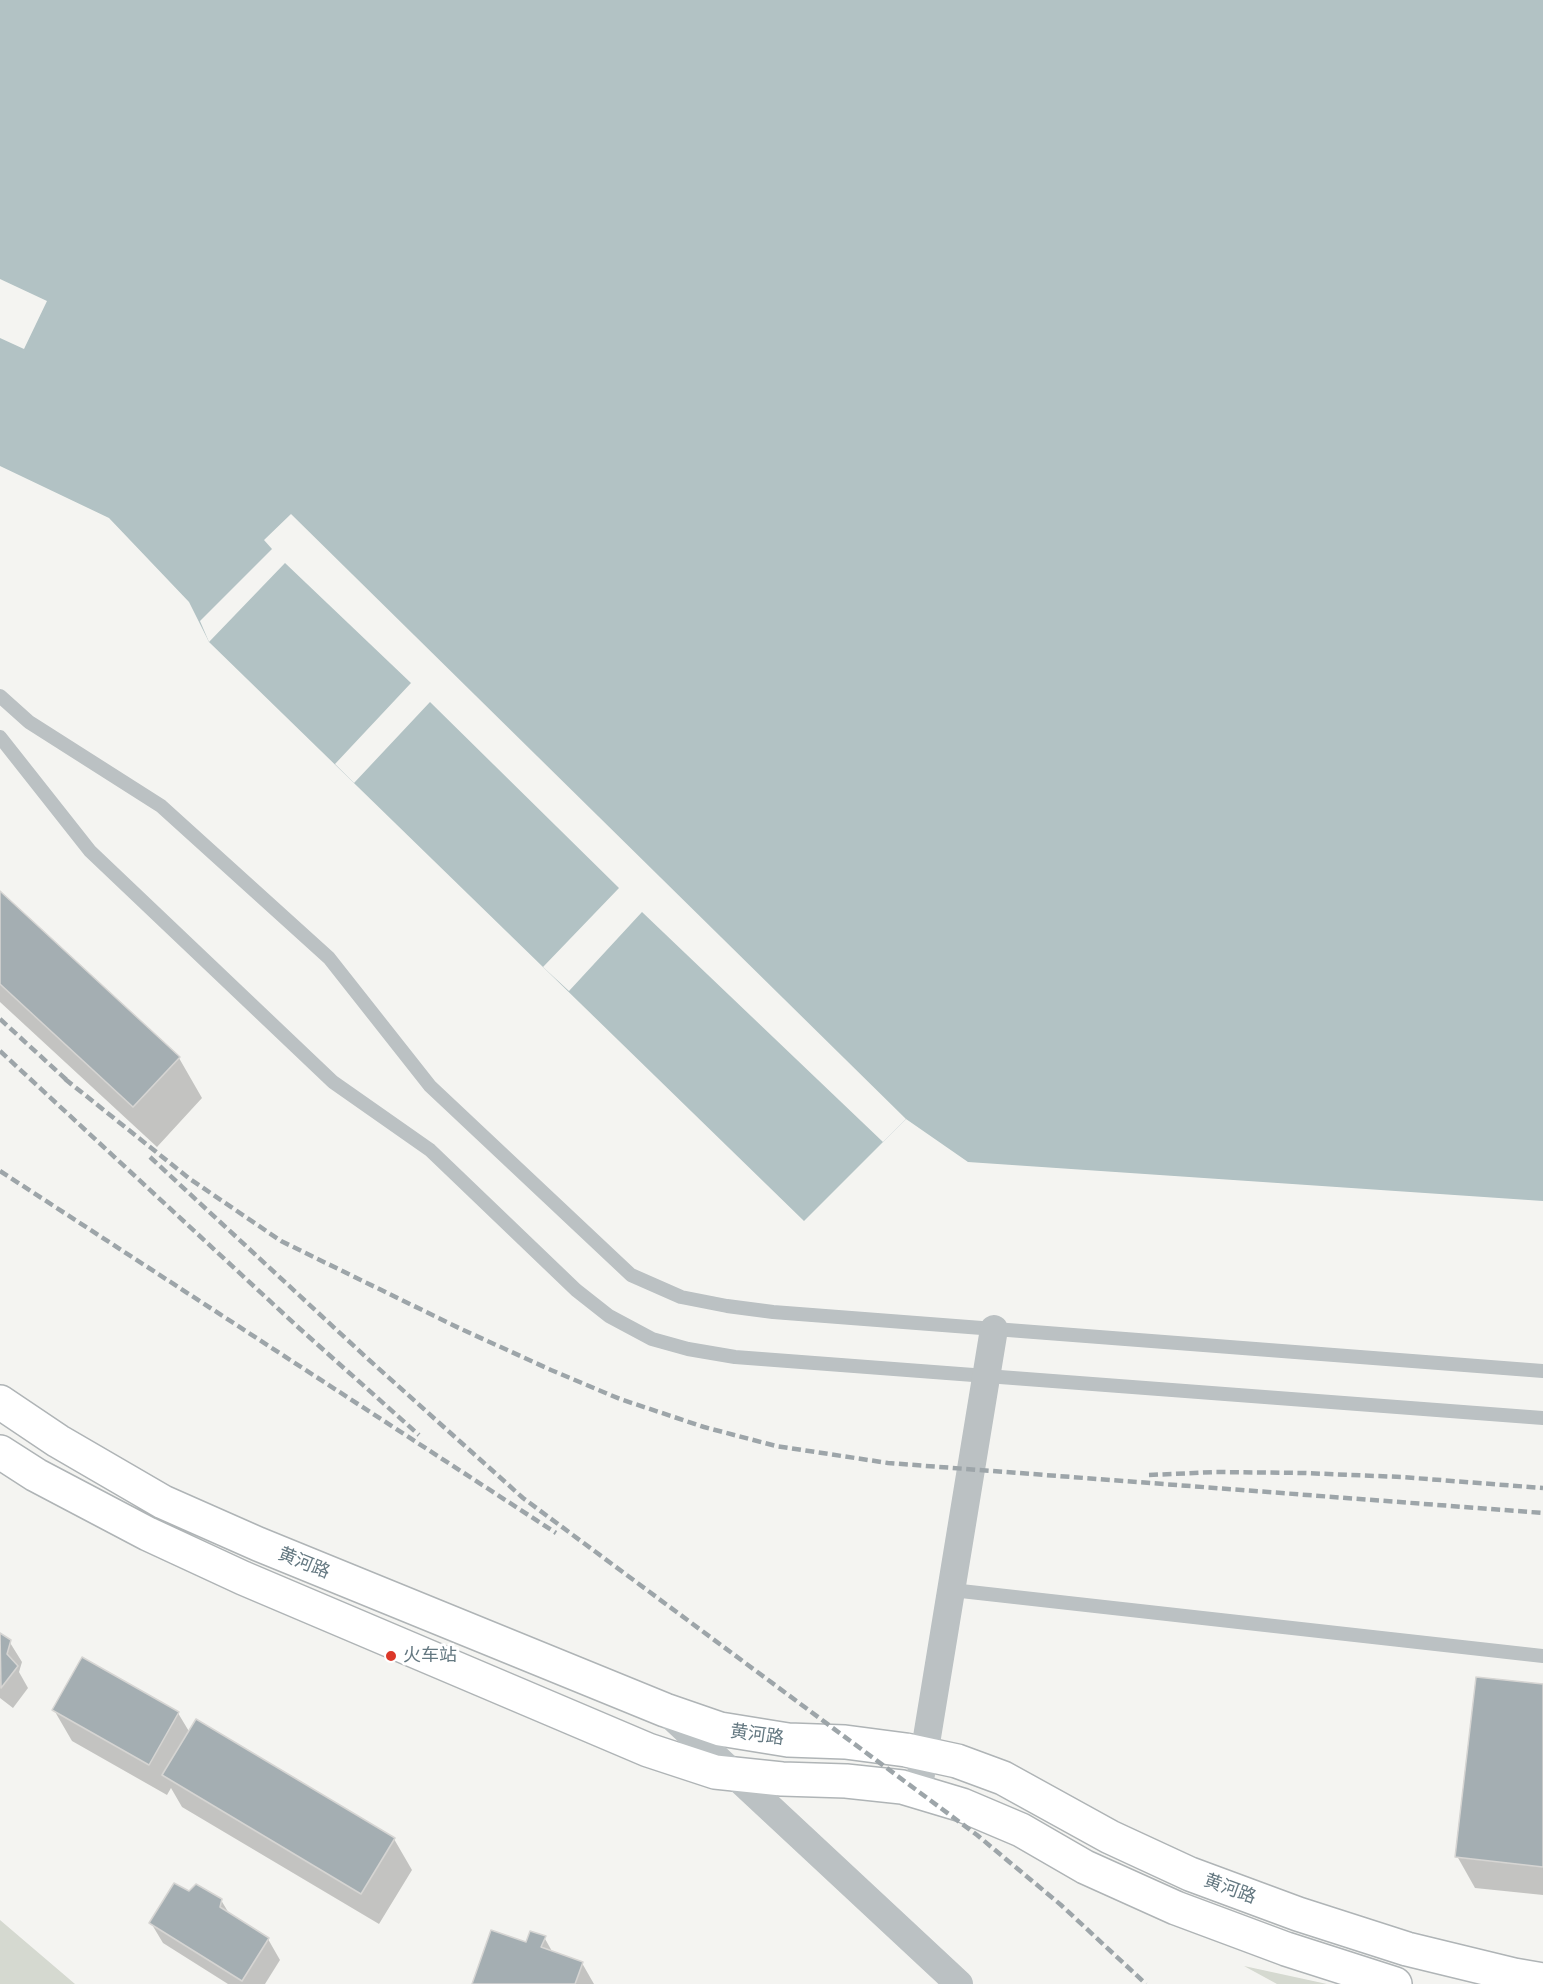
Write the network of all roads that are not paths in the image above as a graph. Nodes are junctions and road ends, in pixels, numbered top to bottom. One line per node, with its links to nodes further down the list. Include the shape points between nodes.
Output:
1 (0, 696): 3 (lane, via 29,723 161,806 329,958 430,1086 632,1275 681,1297 727,1306)
2 (0, 737): 5 (lane, via 90,851 123,883 333,1082 430,1150 576,1290 609,1316 652,1339 716,1354)
3 (994, 1329): 4 (lane); 5 (street)
4 (1543, 1371)
5 (987, 1376): 7 (lane); 9 (street)
6 (0, 1402): 11 (highway, 黄河路, via 163,1502)
7 (1543, 1418)
8 (0, 1452): 13 (highway, 黄河路, via 148,1534 243,1578 648,1750 715,1772)
9 (952, 1590): 10 (lane); 12 (street)
10 (1543, 1656)
11 (665, 1710): 12 (highway, 黄河路, via 720,1730); 13 (street)
12 (925, 1754): 14 (street); 15 (highway, 黄河路, via 1003,1778 1110,1837 1298,1914 1407,1948)
13 (733, 1773): 14 (highway, 黄河路, via 846,1781); 16 (street)
14 (918, 1792): 17 (highway, 黄河路, via 962,1805 1021,1830 1085,1867 1176,1908)
15 (1543, 1980)
16 (958, 1984)
17 (1395, 1984)

